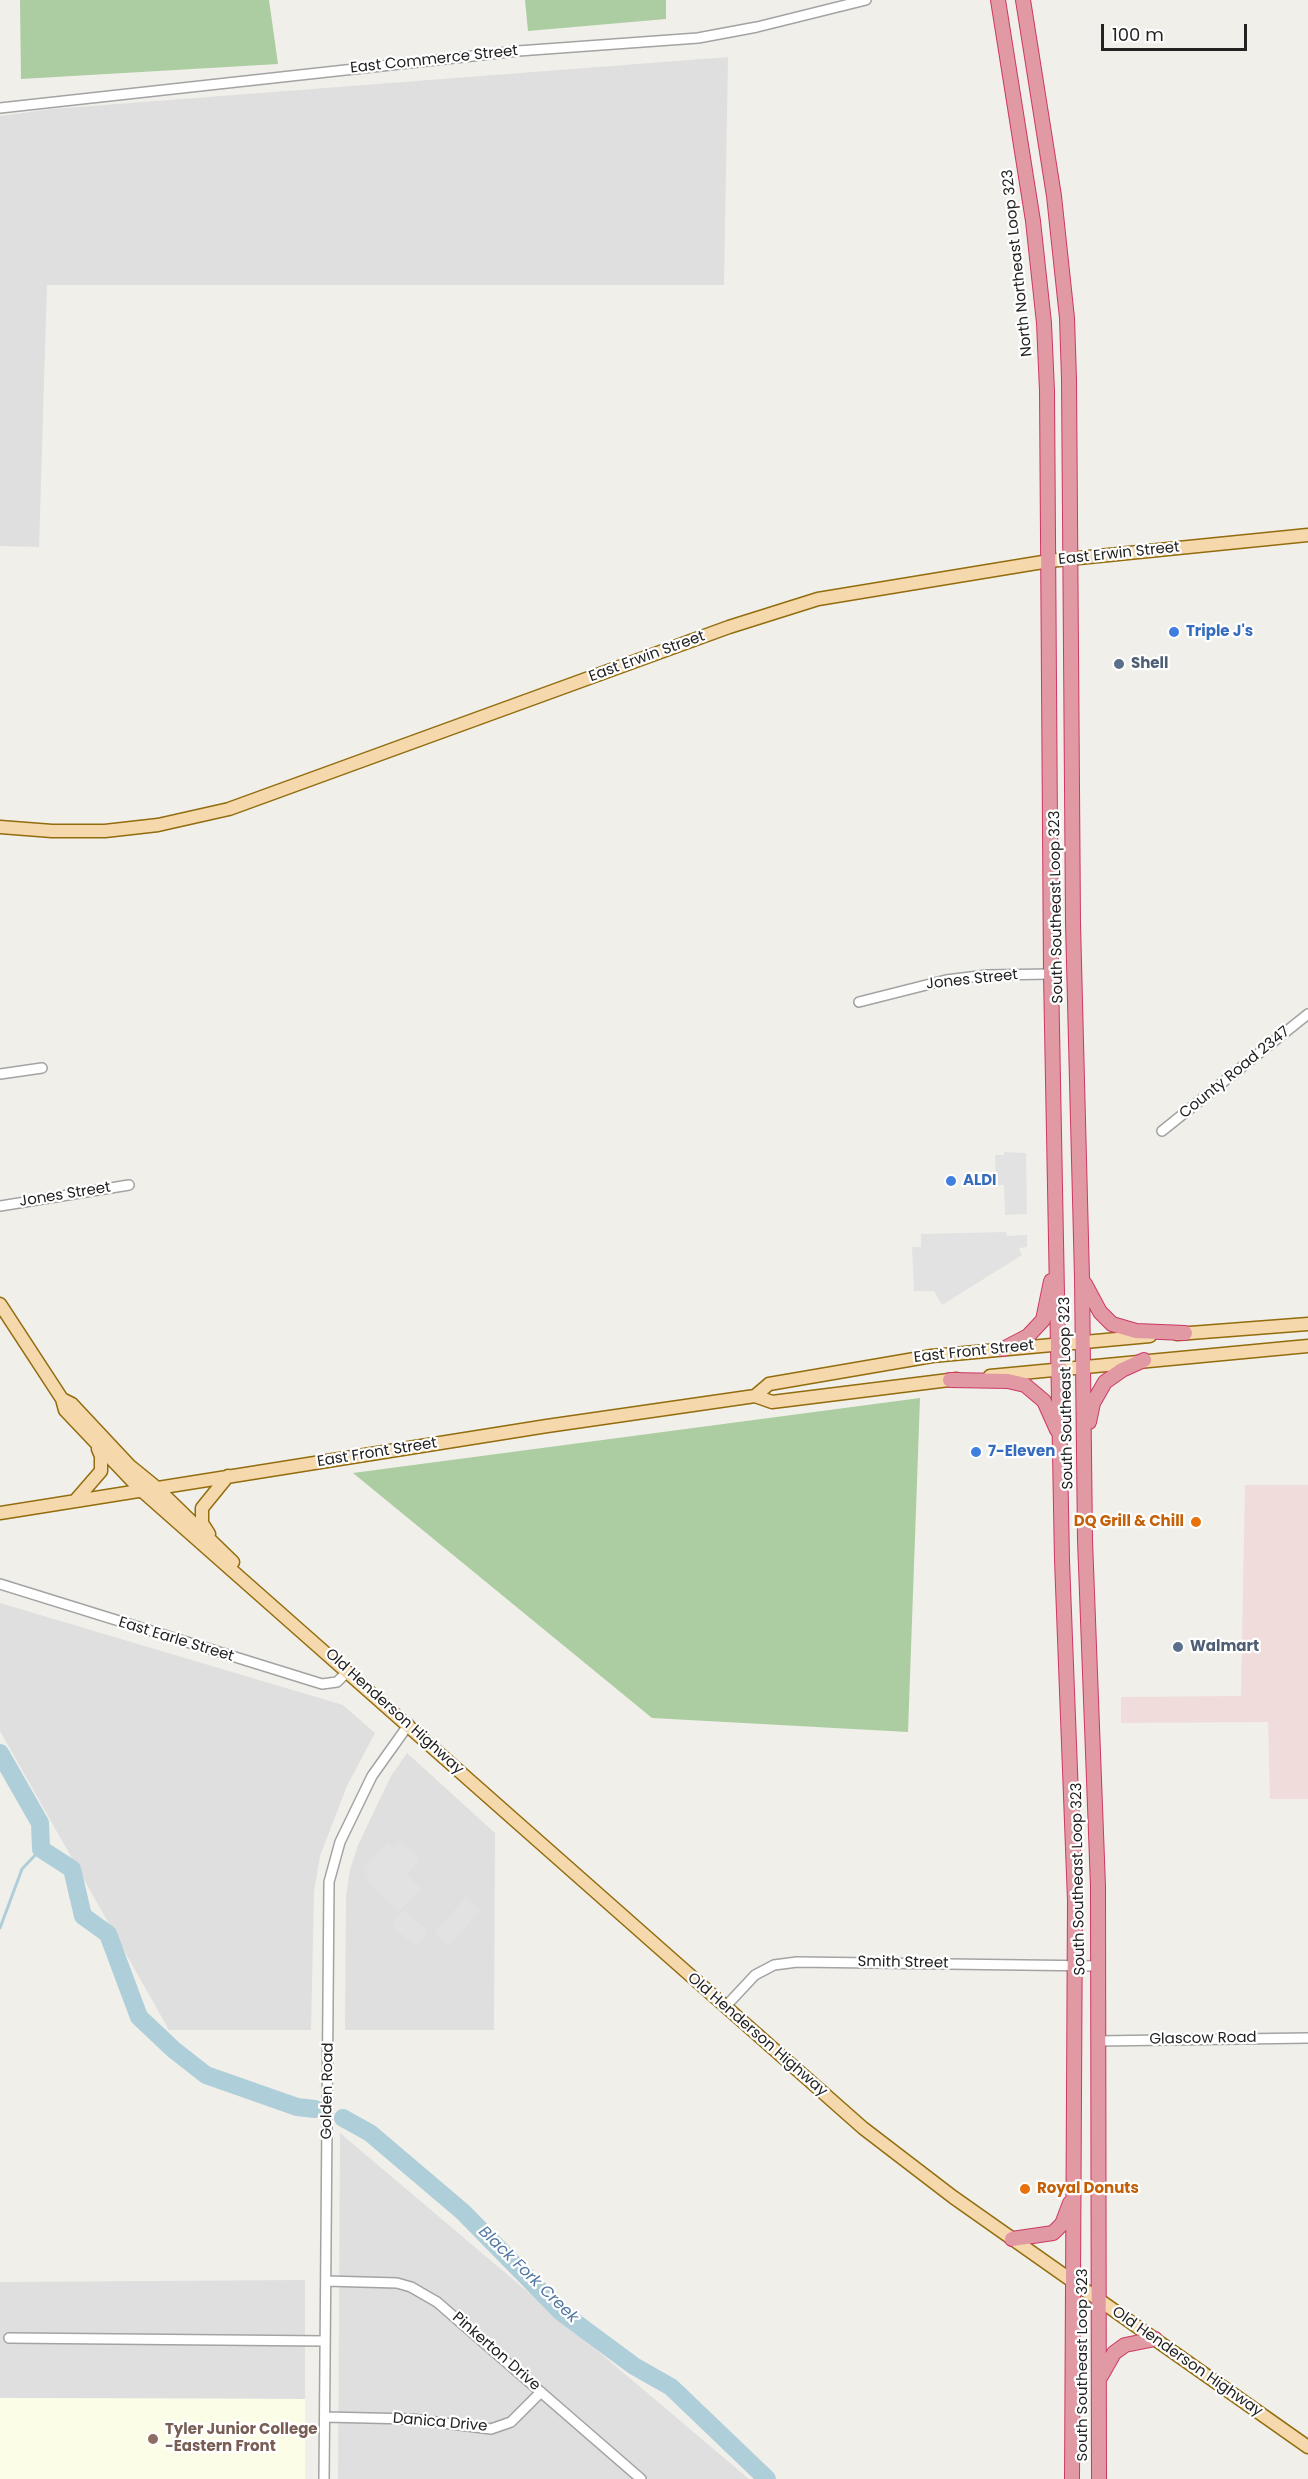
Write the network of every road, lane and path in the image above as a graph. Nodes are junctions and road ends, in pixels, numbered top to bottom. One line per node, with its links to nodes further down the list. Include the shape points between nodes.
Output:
1 (866, 0): 4 (street, East Commerce Street, via 698,38 508,52)
2 (998, 0): 7 (highway, North Northeast Loop 323, via 1041,288 1047,391)
3 (1023, 0): 6 (highway, via 1053,187 1066,309)
4 (0, 108)
5 (1308, 535): 6 (main road, East Erwin Street)
6 (1071, 559): 7 (main road, East Erwin Street); 18 (highway, South Southeast Loop 323, via 1073,923)
7 (1048, 561): 8 (main road, East Erwin Street, via 857,591 786,608 277,794 206,815 105,831); 9 (highway, South Southeast Loop 323)
8 (0, 827)
9 (1051, 974): 10 (street, Jones Street, via 946,980); 17 (highway, South Southeast Loop 323)
10 (859, 1002)
11 (1308, 1014): 14 (street, County Road 2347)
12 (42, 1068): 13 (street)
13 (0, 1074)
14 (1161, 1131)
15 (129, 1185): 16 (street, Jones Street)
16 (0, 1206)
17 (1057, 1243): 23 (highway, South Southeast Loop 323); 25 (highway, via 1043,1320 1028,1336)
18 (1082, 1278): 21 (highway, via 1100,1312 1112,1324 1136,1331); 22 (highway, South Southeast Loop 323)
19 (0, 1304): 31 (main road, Old Henderson Highway)
20 (1308, 1324): 21 (main road, East Front Street)
21 (1185, 1334): 22 (main road, East Front Street)
22 (1082, 1342): 23 (main road, East Front Street); 27 (highway, South Southeast Loop 323)
23 (1059, 1344): 25 (main road, East Front Street); 28 (highway, South Southeast Loop 323)
24 (1308, 1346): 26 (main road, East Front Street)
25 (1003, 1349): 30 (main road, East Front Street, via 932,1356 769,1384)
26 (1144, 1360): 27 (main road, East Front Street); 34 (highway, via 1113,1376 1101,1389 1093,1403)
27 (1083, 1366): 28 (main road, East Front Street); 34 (highway, South Southeast Loop 323)
28 (1059, 1368): 29 (main road, East Front Street); 32 (highway, South Southeast Loop 323)
29 (950, 1380): 30 (main road, East Front Street, via 772,1402); 32 (highway, via 1025,1385 1044,1401)
30 (754, 1396): 35 (main road, East Front Street)
31 (62, 1399): 33 (main road, Old Henderson Highway, via 65,1410); 36 (main road, Old Henderson Highway, via 72,1404 130,1466)
32 (1060, 1438): 44 (highway, South Southeast Loop 323)
33 (94, 1443): 37 (main road, Old Henderson Highway); 38 (main road, via 101,1456 101,1471)
34 (1084, 1447): 45 (highway, South Southeast Loop 323)
35 (228, 1476): 36 (main road, East Front Street); 40 (main road, via 202,1508 202,1523)
36 (157, 1488): 37 (main road, East Front Street); 40 (main road, Old Henderson Highway)
37 (141, 1490): 38 (main road, East Front Street); 41 (main road, Old Henderson Highway, via 232,1572)
38 (75, 1501): 39 (main road, East Front Street)
39 (0, 1513)
40 (215, 1545): 41 (main road, Old Henderson Highway)
41 (243, 1577): 43 (main road, Old Henderson Highway)
42 (0, 1584): 43 (street, East Earle Street, via 322,1684 337,1682)
43 (348, 1671): 46 (main road, Old Henderson Highway)
44 (1067, 1708): 45 (highway); 47 (highway, South Southeast Loop 323)
45 (1091, 1708): 48 (highway, South Southeast Loop 323)
46 (409, 1724): 49 (main road, Old Henderson Highway); 54 (street, Golden Road, via 372,1776 340,1842 331,1873)
47 (1075, 1965): 48 (street, Smith Street); 49 (street, Smith Street, via 796,1962 774,1965 755,1975); 52 (highway, South Southeast Loop 323)
48 (1098, 1966): 51 (highway, South Southeast Loop 323)
49 (725, 2007): 53 (main road, Old Henderson Highway, via 871,2135)
50 (1308, 2038): 51 (street, Glascow Road)
51 (1098, 2041): 56 (highway, South Southeast Loop 323)
52 (1074, 2192): 53 (highway, via 1062,2224 1053,2233); 55 (highway, South Southeast Loop 323)
53 (1012, 2239): 55 (main road, Old Henderson Highway)
54 (326, 2281): 59 (street, Golden Road); 61 (street, Pinkerton Drive, via 383,2282 411,2287 438,2302)
55 (1072, 2282): 56 (main road, Old Henderson Highway); 66 (highway, South Southeast Loop 323)
56 (1100, 2301): 58 (main road, Old Henderson Highway); 60 (highway, South Southeast Loop 323)
57 (9, 2338): 59 (street)
58 (1155, 2339): 60 (highway, via 1125,2345 1114,2353); 63 (main road, Old Henderson Highway)
59 (325, 2341): 62 (street, Golden Road)
60 (1100, 2378): 67 (highway, South Southeast Loop 323)
61 (541, 2392): 62 (street, Danica Drive, via 511,2422 491,2429 412,2419); 65 (street, Pinkerton Drive)
62 (325, 2417): 64 (street, Golden Road)
63 (1308, 2447)
64 (324, 2479)
65 (641, 2479)
66 (1072, 2479)
67 (1099, 2479)

